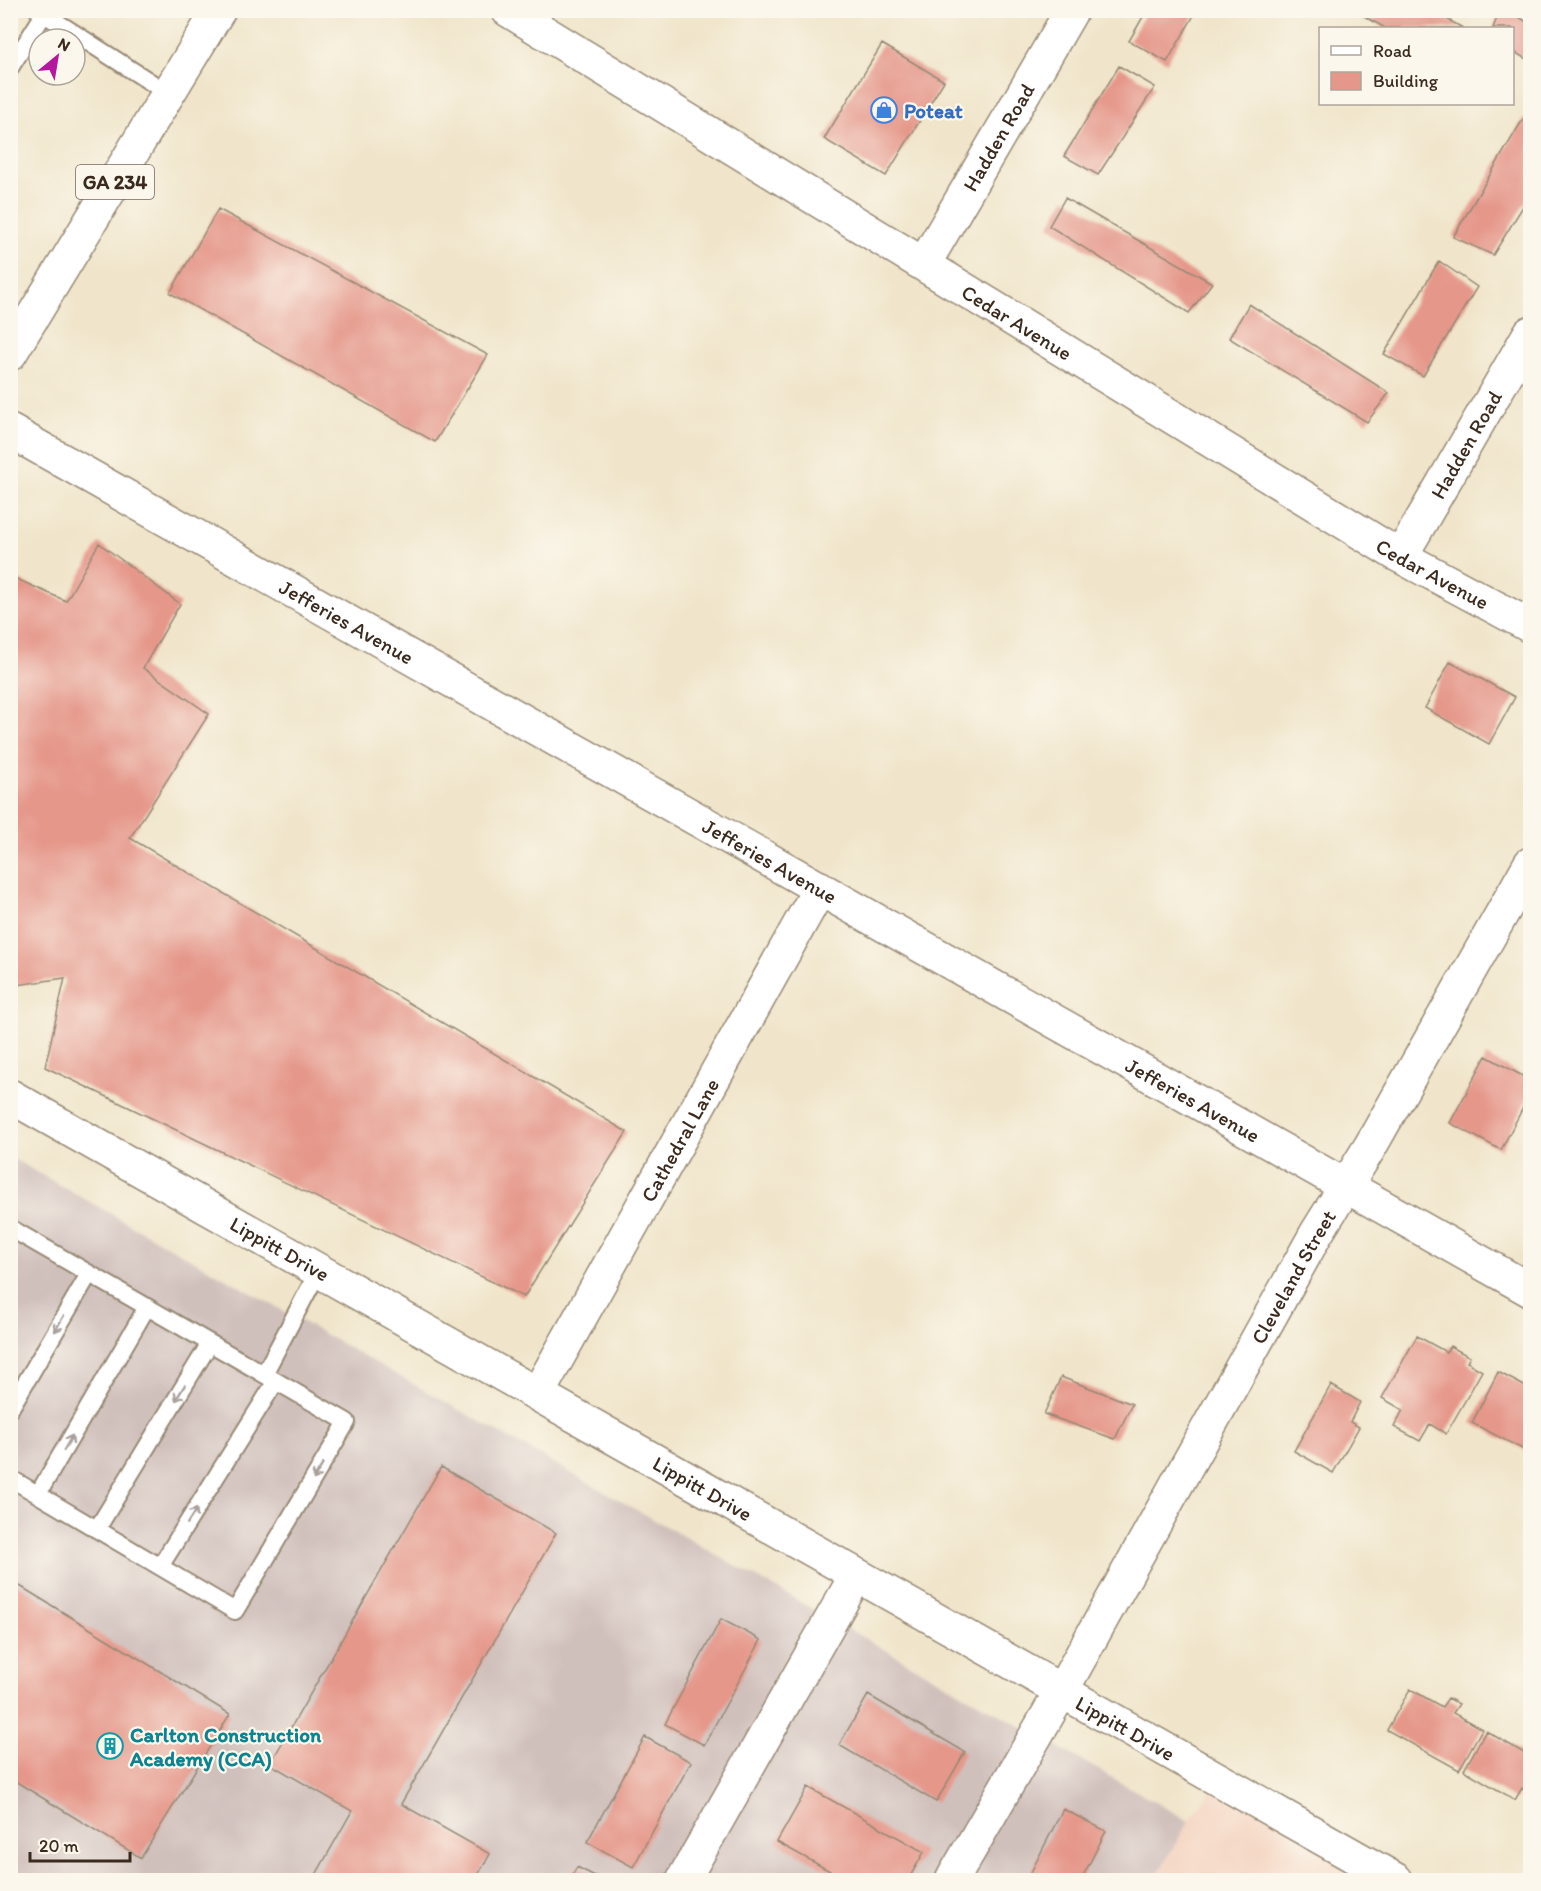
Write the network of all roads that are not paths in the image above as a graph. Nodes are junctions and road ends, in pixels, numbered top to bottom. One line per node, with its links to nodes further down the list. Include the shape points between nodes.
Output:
1 (219, 10): 6 (street, GA 234)
2 (1072, 10): 7 (street, Hadden Road)
3 (41, 12): 5 (lane); 6 (lane)
4 (529, 16): 7 (street, Cedar Avenue)
5 (10, 68)
6 (169, 94): 9 (street, GA 234)
7 (924, 264): 11 (street, Cedar Avenue)
8 (1530, 333): 11 (street, Hadden Road)
9 (10, 354)
10 (10, 431): 14 (street, Jefferies Avenue)
11 (1401, 556): 12 (street, Cedar Avenue)
12 (1530, 626)
13 (1530, 864): 16 (street, Cleveland Street)
14 (820, 888): 16 (street, Jefferies Avenue); 24 (street, Cathedral Lane)
15 (10, 1096): 18 (street, Lippitt Drive)
16 (1347, 1184): 20 (street, Jefferies Avenue); 31 (street, Cleveland Street)
17 (12, 1232): 19 (lane)
18 (319, 1270): 23 (lane); 24 (street, Lippitt Drive)
19 (88, 1274): 21 (lane); 25 (lane, one-way to 25)
20 (1530, 1290)
21 (147, 1307): 22 (lane); 27 (lane, one-way to 21)
22 (210, 1343): 23 (lane); 28 (lane, one-way to 28)
23 (270, 1378): 29 (lane, one-way to 23); 29 (lane, one-way to 29, via 347,1422 235,1611)
24 (538, 1393): 30 (street, Lippitt Drive)
25 (10, 1409)
26 (10, 1478): 27 (lane)
27 (39, 1494): 28 (lane)
28 (97, 1529): 29 (lane)
29 (161, 1565)
30 (856, 1576): 31 (street, Lippitt Drive); 32 (street)
31 (1061, 1692): 33 (street, Cleveland Street); 34 (street, Lippitt Drive)
32 (683, 1881)
33 (952, 1881)
34 (1396, 1881)

